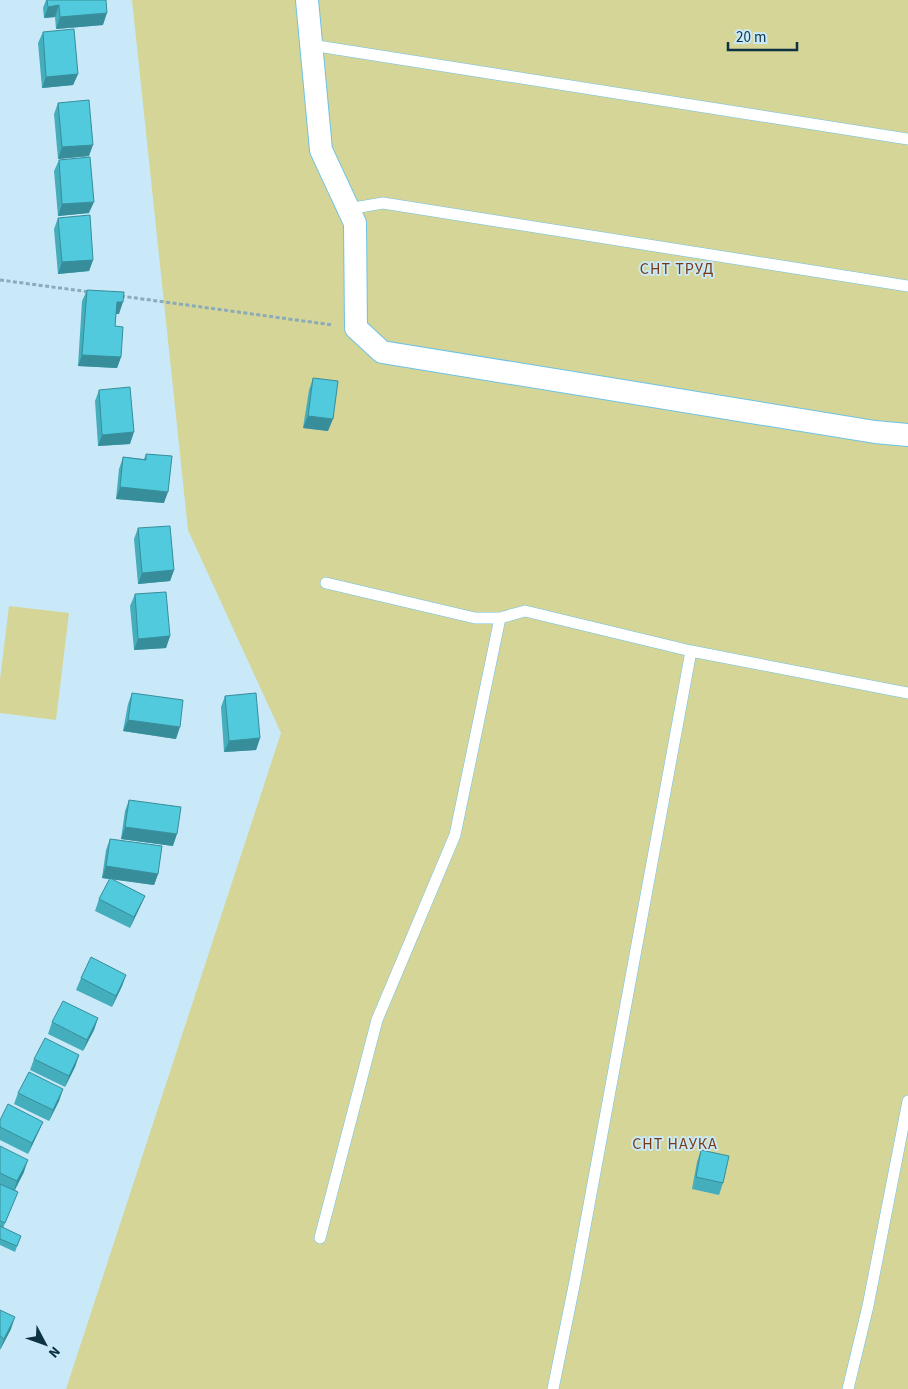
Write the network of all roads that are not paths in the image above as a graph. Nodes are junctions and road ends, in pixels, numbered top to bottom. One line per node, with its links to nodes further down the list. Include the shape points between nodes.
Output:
1 (307, 0): 2 (street)
2 (311, 46): 3 (lane); 4 (street, via 321,150)
3 (908, 139)
4 (348, 209): 5 (lane, via 383,203); 6 (street, via 355,224 356,328 382,352)
5 (908, 286)
6 (908, 435)
7 (326, 583): 8 (lane, via 475,618)
8 (500, 618): 9 (lane, via 525,611); 12 (lane, via 455,835 377,1020)
9 (691, 651): 10 (lane); 13 (lane)
10 (908, 693)
11 (908, 1101): 14 (lane, via 868,1306)
12 (320, 1238)
13 (553, 1389)
14 (848, 1389)

